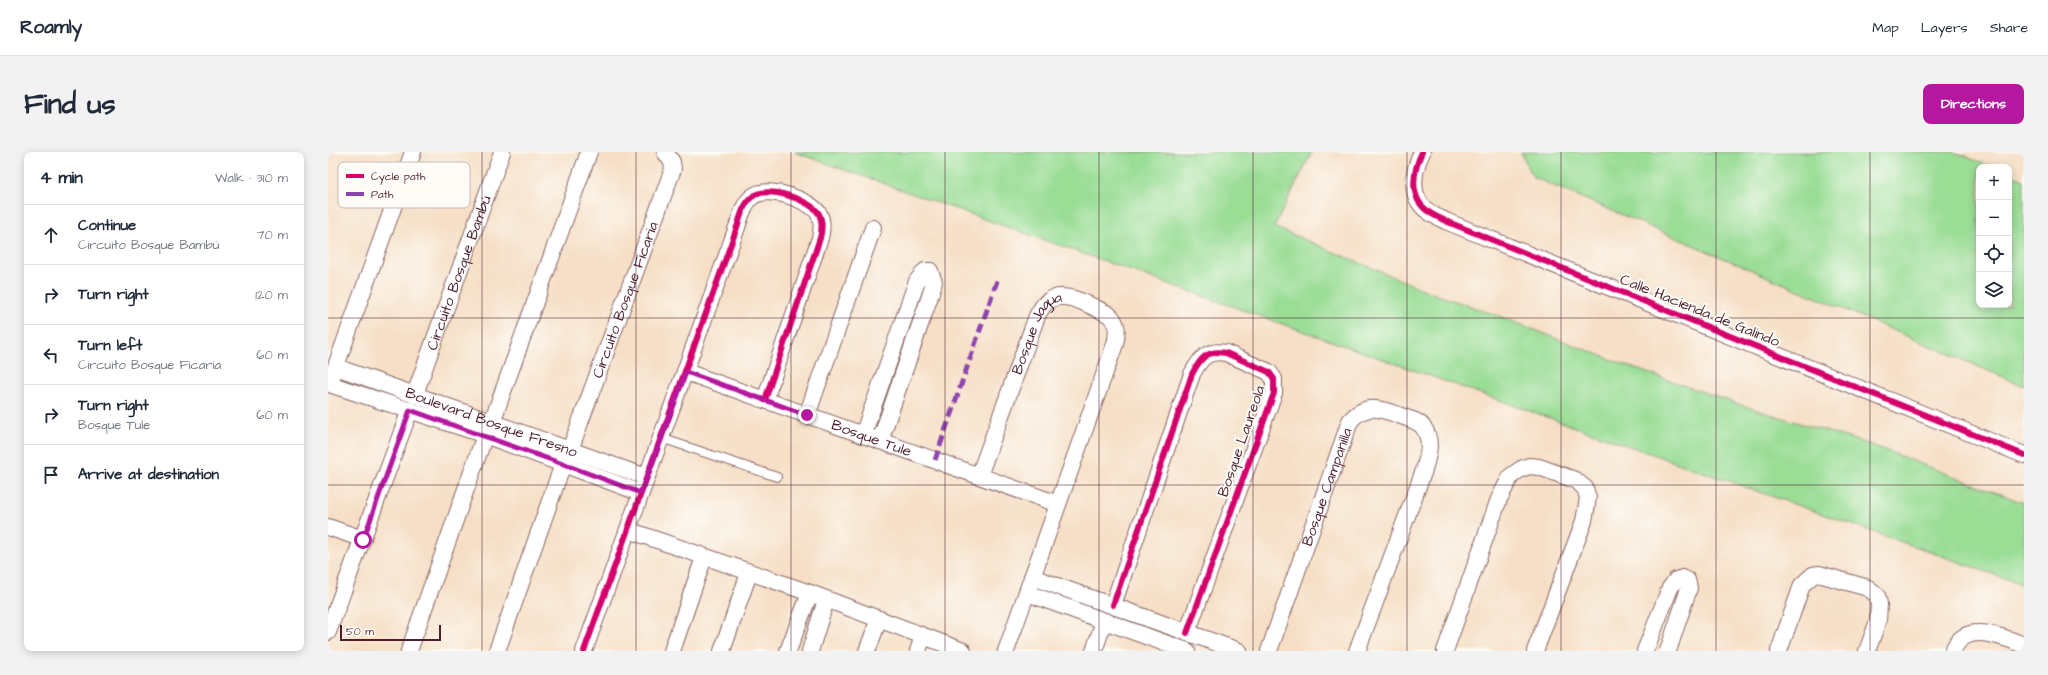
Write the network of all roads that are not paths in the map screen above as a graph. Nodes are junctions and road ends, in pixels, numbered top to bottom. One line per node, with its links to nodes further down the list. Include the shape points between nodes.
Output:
1 (413, 152): 6 (street)
2 (502, 152): 12 (street, Circuito Bosque Bambú)
3 (589, 152): 16 (street)
4 (665, 152): 21 (street, Circuito Bosque Ficaria, via 672,162 673,169)
5 (1422, 152): 20 (street, Calle Hacienda de Galindo, via 1415,166 1414,186 1418,200 1428,211 1448,222)
6 (409, 162)
7 (393, 208): 9 (street)
8 (873, 228): 15 (street)
9 (336, 367): 11 (street); 12 (street, Boulevard Bosque Fresno)
10 (686, 372): 13 (street, Bosque Tule); 13 (street, via 746,204 752,196 759,193 780,193 816,210 822,221 822,229); 18 (street)
11 (329, 386): 14 (street, Boulevard Bosque Fresno)
12 (415, 394): 16 (street, Boulevard Bosque Fresno)
13 (765, 400): 15 (street, Bosque Tule)
14 (410, 410): 16 (street, Boulevard Bosque Fresno); 29 (street)
15 (807, 415): 17 (street, Bosque Tule)
16 (488, 428): 21 (street, Boulevard Bosque Fresno); 43 (street)
17 (863, 435): 19 (street, Bosque Tule); 19 (street, via 917,281 925,271 930,271 934,282 931,293)
18 (661, 438): 23 (street); 24 (lane)
19 (880, 441): 22 (street, Bosque Tule)
20 (2024, 455)
21 (566, 457): 23 (street, Boulevard Bosque Fresno); 25 (street, Boulevard Bosque Fresno); 44 (street, Circuito Bosque Ficaria)
22 (979, 476): 26 (street, Bosque Tule); 26 (street, Bosque Jagua, via 1038,316 1048,301 1054,298 1072,298 1108,314 1117,329 1115,344)
23 (646, 477): 25 (street)
24 (777, 477)
25 (641, 493): 28 (street)
26 (1058, 504): 32 (street, Bosque Jagua)
27 (328, 527): 29 (street)
28 (628, 530): 30 (street); 45 (street)
29 (363, 540): 39 (street)
30 (704, 557): 31 (street); 46 (street)
31 (749, 573): 34 (street); 47 (street)
32 (1032, 578): 33 (street, Bosque Jagua); 36 (street)
33 (1027, 593): 38 (street); 53 (street, Bosque Jagua)
34 (810, 594): 35 (street); 48 (street)
35 (826, 600): 37 (street); 49 (street)
36 (1113, 605): 40 (street); 40 (street, Bosque Laureola, via 1192,374 1205,354 1226,353 1269,372 1274,379 1274,393)
37 (878, 619): 41 (street); 50 (street)
38 (1104, 621): 54 (street); 55 (street)
39 (328, 632)
40 (1187, 633): 56 (street)
41 (923, 636): 51 (street); 52 (street)
42 (2024, 645): 65 (street, via 1978,632 1963,637)
43 (409, 651)
44 (497, 651)
45 (584, 651)
46 (672, 651)
47 (722, 651)
48 (788, 651)
49 (810, 651)
50 (867, 651)
51 (918, 651)
52 (964, 651)
53 (1006, 651)
54 (1094, 651)
55 (1185, 651)
56 (1239, 651)
57 (1269, 651): 58 (street, Bosque Campanilla, via 1350,421 1360,412 1378,408 1418,422 1427,435 1429,453)
58 (1357, 651)
59 (1445, 651): 60 (street, via 1499,499 1511,476 1529,466 1575,480 1585,488 1588,498 1584,521)
60 (1536, 651)
61 (1645, 651): 62 (street, via 1670,588 1676,580 1682,578 1687,580 1689,588)
62 (1668, 651)
63 (1779, 651): 64 (street, via 1802,585 1813,575 1819,574 1868,588 1877,595 1878,621)
64 (1867, 651)
65 (1953, 651)

